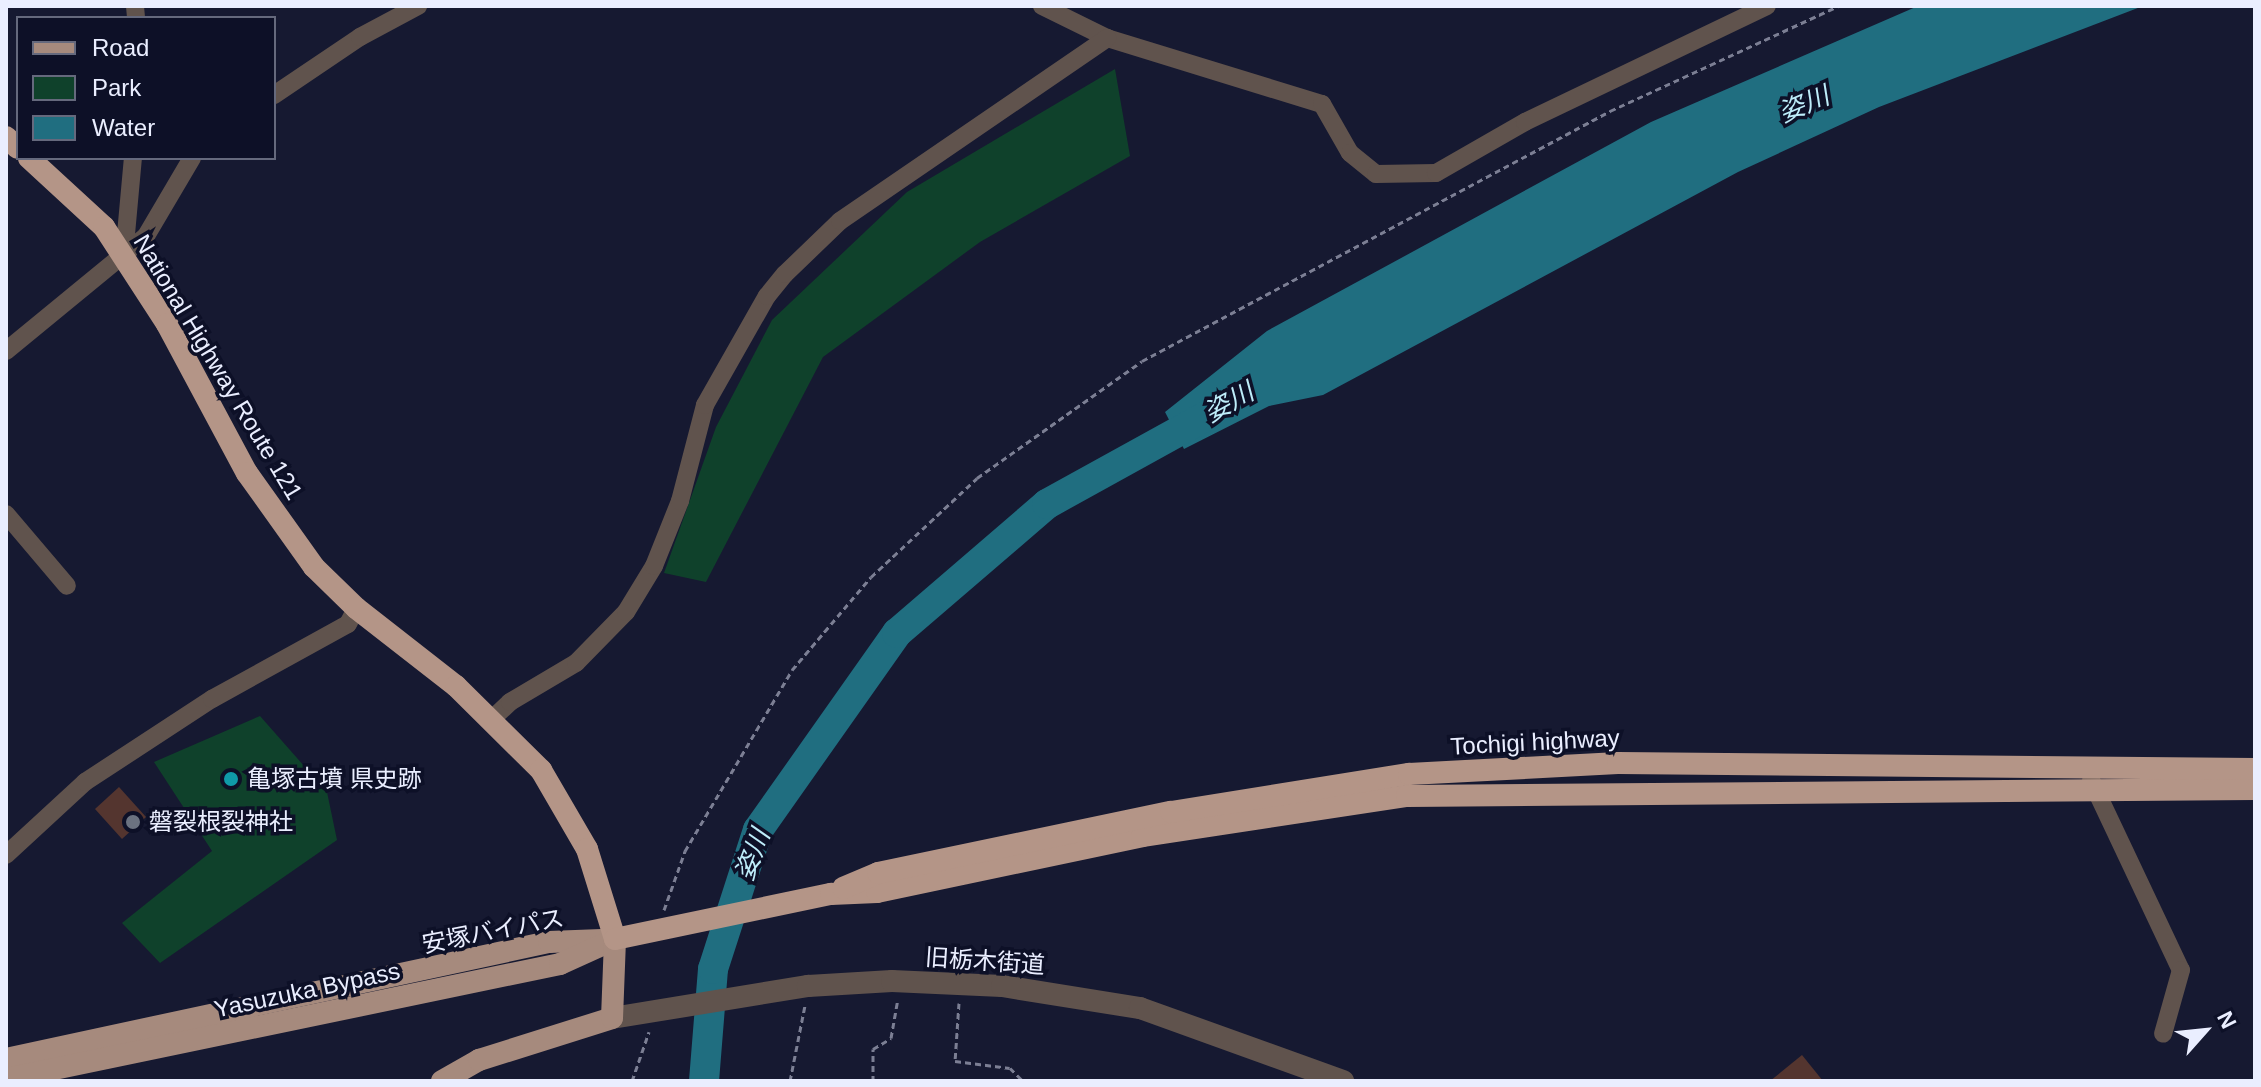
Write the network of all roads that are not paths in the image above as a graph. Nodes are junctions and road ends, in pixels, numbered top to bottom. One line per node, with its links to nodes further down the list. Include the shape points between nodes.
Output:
1 (418, 6): 5 (street, via 360,37)
2 (1042, 6): 4 (street)
3 (1767, 6): 4 (street, via 1525,122 1436,173 1376,174 1350,153 1322,104)
4 (1107, 38): 14 (street, via 840,221 785,274 705,405 680,501 654,566 626,612 576,663 510,702)
5 (276, 94)
6 (31, 160): 9 (highway, National Highway Route 121, via 104,227)
7 (133, 160): 9 (street)
8 (191, 160): 9 (street, via 146,236)
9 (124, 256): 10 (street); 13 (highway, National Highway Route 121, via 276,517 314,567)
10 (6, 351)
11 (6, 514): 12 (street)
12 (67, 586)
13 (356, 608): 14 (highway, National Highway Route 121); 19 (street, via 348,624 212,699 85,782)
14 (492, 719): 21 (highway, National Highway Route 121, via 541,770 567,810 587,849)
15 (2085, 766): 16 (highway, Tochigi highway); 17 (street); 20 (highway, Tochigi highway, via 1618,763 1409,774 1171,812 878,873)
16 (2255, 769)
17 (2095, 788): 18 (highway, Tochigi highway); 20 (highway, Tochigi highway, via 1407,796 1142,836 877,892); 23 (street, via 2181,970)
18 (2255, 789)
19 (6, 855)
20 (831, 894): 21 (highway, Tochigi highway)
21 (615, 939): 22 (main road); 24 (main road, 安塚バイパス, via 549,942); 25 (main road, Yasuzuka Bypass, via 560,964)
22 (612, 1018): 26 (main road, via 479,1060); 27 (street, 旧栃木街道, via 798,987 960,983 1140,1008)
23 (2163, 1034)
24 (6, 1059)
25 (6, 1079)
26 (442, 1081)
27 (1343, 1081)

